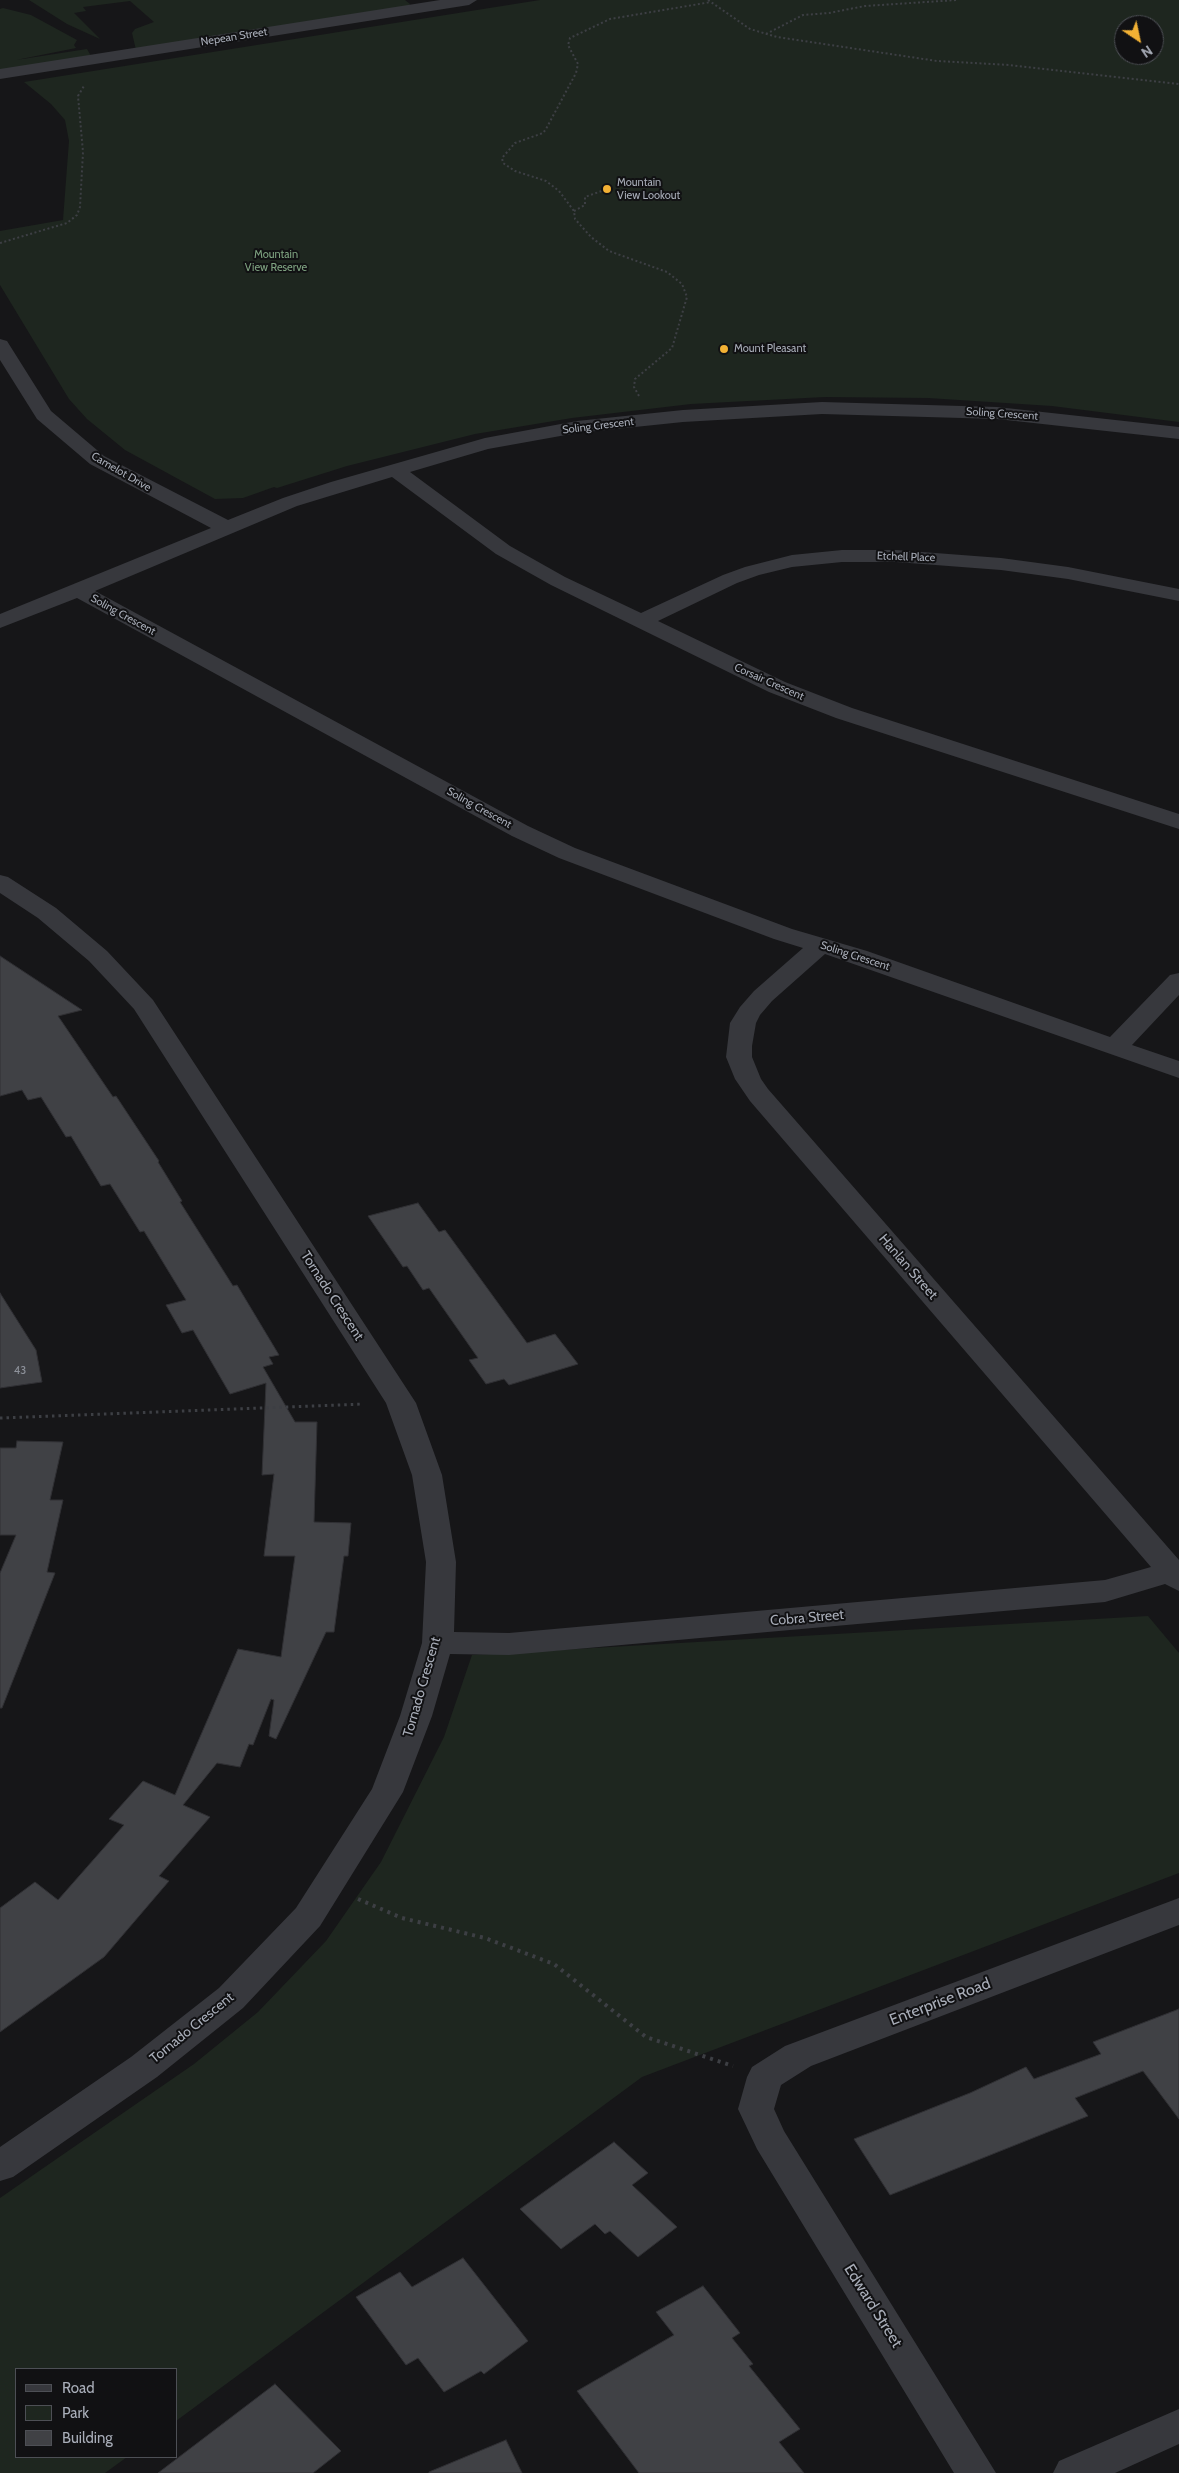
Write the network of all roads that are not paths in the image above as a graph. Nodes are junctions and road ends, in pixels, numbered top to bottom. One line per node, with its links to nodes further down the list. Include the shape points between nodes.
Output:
1 (468, 0): 2 (street, Nepean Street)
2 (0, 74)
3 (3, 355): 6 (street, Camelot Drive, via 44,415 97,460)
4 (1179, 432): 5 (street, Soling Crescent, via 998,413 901,409 752,410 577,427 485,444)
5 (394, 469): 6 (street, Soling Crescent, via 290,502); 9 (street, Corsair Crescent, via 503,550 558,581)
6 (227, 528): 7 (street, Soling Crescent)
7 (78, 590): 10 (street); 13 (street, Soling Crescent, via 543,842 613,872)
8 (1179, 595): 9 (street, Etchell Place, via 1068,573 1001,564 904,556 842,556 792,561 730,578)
9 (642, 621): 11 (street, Corsair Crescent, via 807,699)
10 (0, 622)
11 (1179, 822)
12 (0, 882): 18 (street, Tornado Crescent, via 47,913 98,956 144,1005 401,1403 427,1475 441,1562)
13 (820, 945): 15 (street, Soling Crescent); 17 (street, Hanlan Street, via 763,996 743,1023 739,1046 748,1079)
14 (1179, 980): 15 (street)
15 (1115, 1047): 16 (street, Soling Crescent)
16 (1179, 1070)
17 (1176, 1576): 18 (street, Cobra Street, via 1105,1591 509,1644)
18 (438, 1644): 21 (street, Tornado Crescent, via 416,1716 387,1792 308,1917 231,1998 144,2067)
19 (1179, 1911): 20 (street, Enterprise Road, via 798,2056 765,2077 756,2109)
20 (770, 2138): 23 (street, Edward Street)
21 (0, 2166)
22 (1179, 2426): 24 (street)
23 (976, 2473)
24 (1073, 2473)

